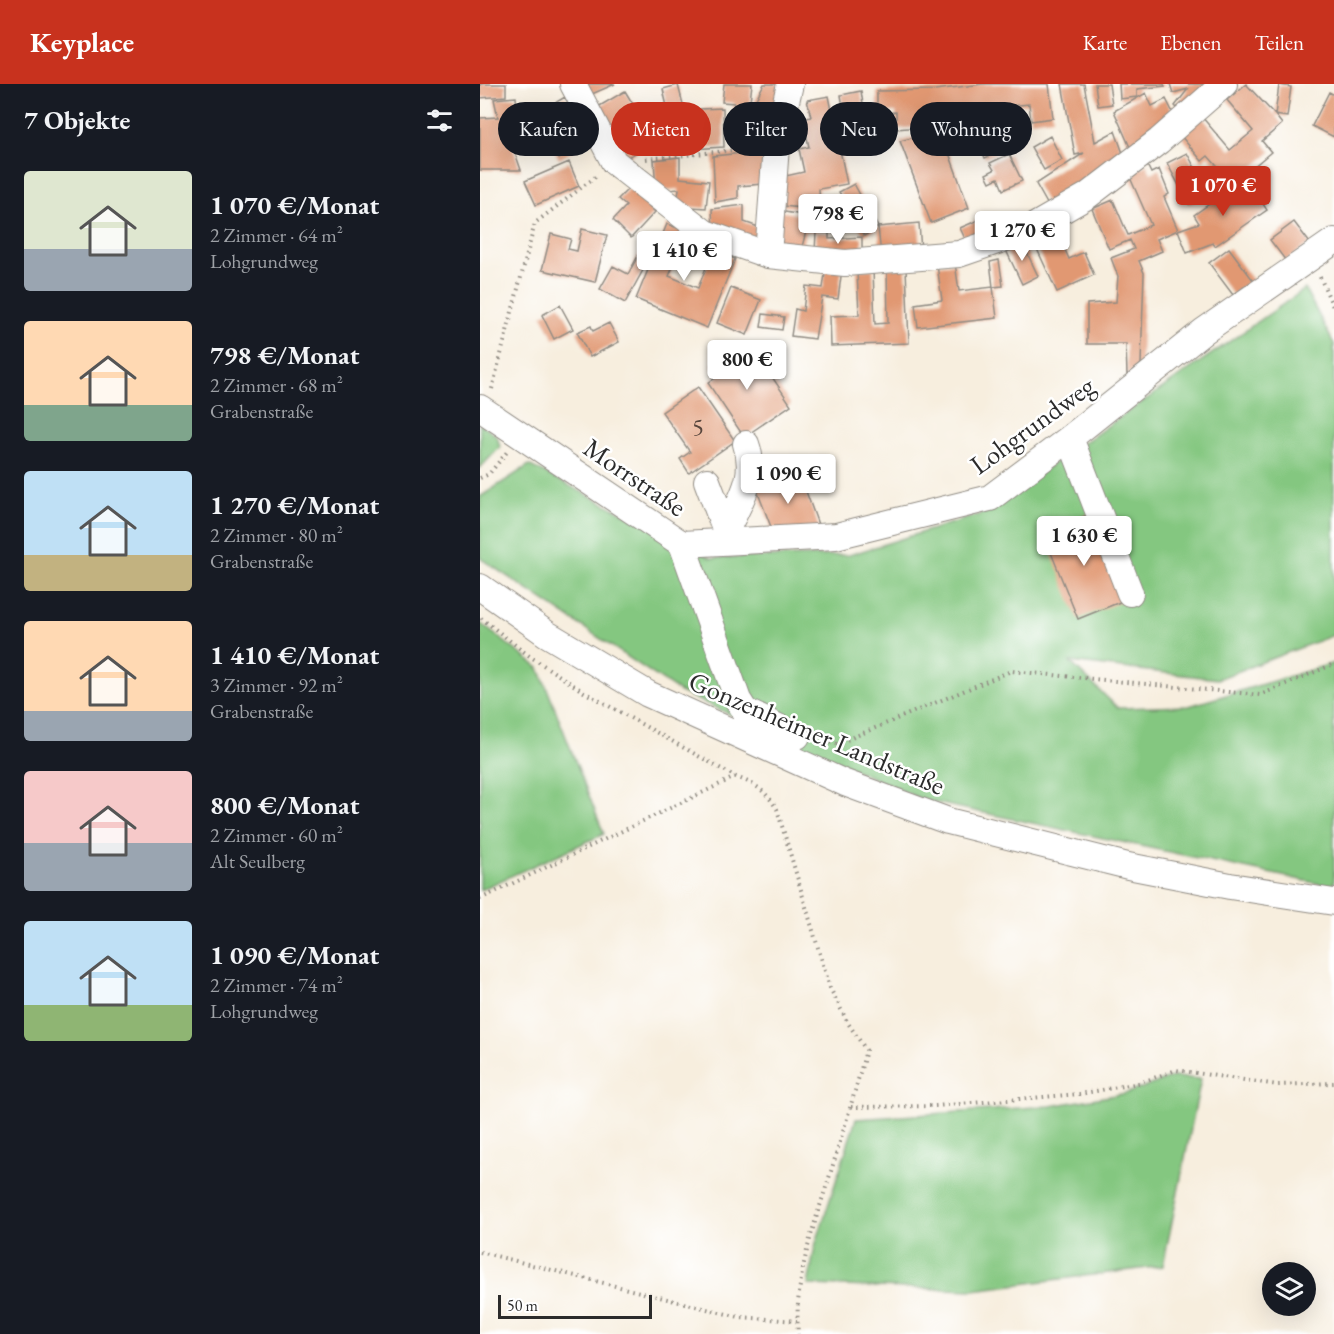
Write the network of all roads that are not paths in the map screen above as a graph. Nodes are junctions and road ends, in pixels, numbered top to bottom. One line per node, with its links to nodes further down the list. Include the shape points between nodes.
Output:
1 (573, 84): 5 (street, via 614,162 705,233)
2 (790, 84): 5 (street, via 776,146)
3 (1224, 84): 5 (street, via 1087,196 1026,231 959,254 844,263)
4 (1334, 242): 7 (street, Lohgrundweg, via 1204,331)
5 (768, 255)
6 (483, 410): 11 (street, Morrstraße)
7 (1070, 438): 10 (street, Lohgrundweg, via 990,498 836,536); 13 (street)
8 (746, 444): 10 (street, via 751,458 749,482)
9 (707, 481): 10 (street)
10 (727, 536): 11 (street, Lohgrundweg)
11 (682, 544): 14 (street, Morrstraße, via 738,700 745,711)
12 (480, 587): 15 (street, Gonzenheimer Landstraße, via 547,634 648,694 845,783 948,821 1140,868)
13 (1130, 593)
14 (797, 736)
15 (1334, 902)

